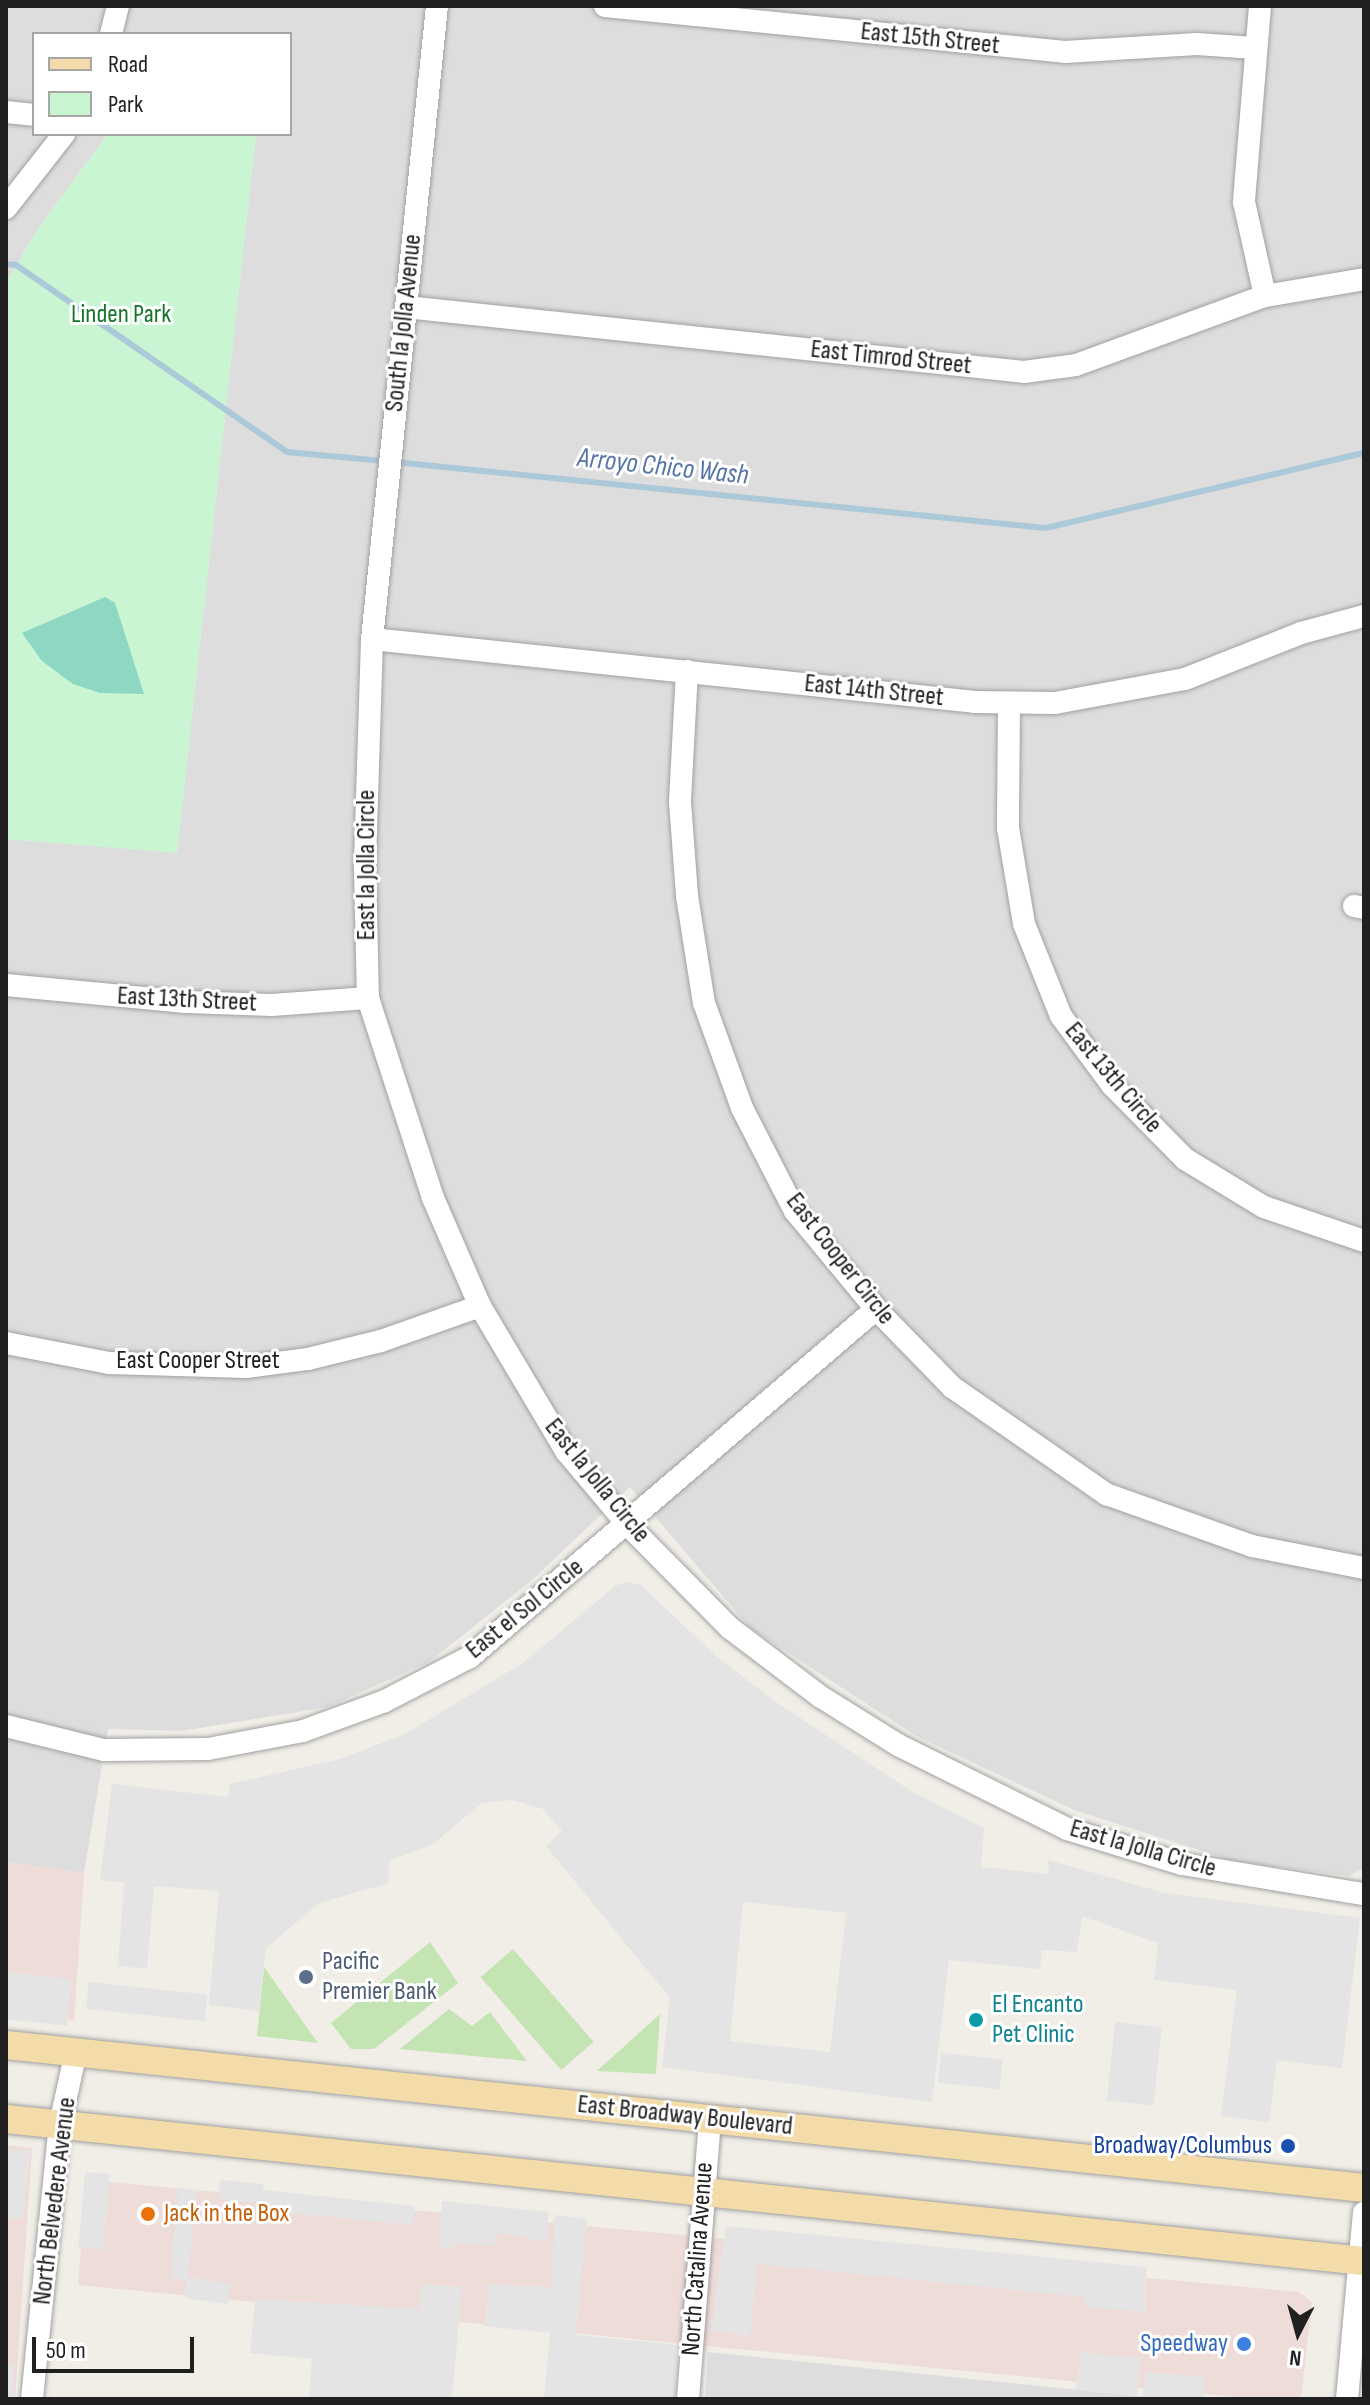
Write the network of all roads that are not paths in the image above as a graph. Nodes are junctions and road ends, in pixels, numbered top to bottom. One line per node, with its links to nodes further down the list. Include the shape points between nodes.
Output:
1 (118, 6): 5 (street)
2 (437, 6): 13 (street, South la Jolla Avenue)
3 (605, 6): 6 (street, East 15th Street, via 1065,52 1197,44)
4 (1260, 6): 6 (street)
5 (112, 32)
6 (1255, 48): 12 (street, via 1244,202)
7 (6, 112): 8 (street)
8 (32, 115)
9 (62, 136): 10 (street)
10 (6, 208)
11 (1364, 279): 12 (street, East Timrod Street)
12 (1265, 296): 13 (street, East Timrod Street, via 1076,365 1024,372)
13 (406, 307): 15 (street, South la Jolla Avenue)
14 (1364, 616): 17 (street, East 14th Street, via 1138,691 1055,703)
15 (372, 639): 16 (street, East 14th Street); 19 (street, East la Jolla Circle, via 365,868)
16 (687, 671): 17 (street, East 14th Street); 22 (street, East Cooper Circle, via 680,802 687,896 704,1003 742,1108 795,1211)
17 (1009, 703): 20 (street, East 13th Circle, via 1008,828 1024,924 1061,1016 1112,1085 1185,1159 1264,1207)
18 (6, 985): 19 (street, East 13th Street, via 186,1002 272,1005)
19 (368, 998): 21 (street, East la Jolla Circle, via 428,1185)
20 (1364, 1241)
21 (480, 1306): 23 (street, East Cooper Street, via 381,1341 246,1367 109,1363); 24 (street, East la Jolla Circle, via 566,1451)
22 (876, 1309): 24 (street, East el Sol Circle); 25 (street, East Cooper Circle, via 952,1387 1106,1494 1252,1546)
23 (6, 1343)
24 (629, 1526): 26 (street, East el Sol Circle, via 470,1657 385,1701 303,1731 208,1749 104,1750); 27 (street, East la Jolla Circle, via 730,1628 798,1680 898,1745 972,1783 1067,1829 1182,1864)
25 (1364, 1568)
26 (6, 1726)
27 (1364, 1894)
28 (6, 2045): 29 (main road, East Broadway Boulevard)
29 (76, 2052): 31 (main road, East Broadway Boulevard); 32 (street, North Belvedere Avenue)
30 (6, 2119): 32 (main road)
31 (710, 2119): 33 (main road, East Broadway Boulevard); 34 (street, North Catalina Avenue)
32 (60, 2124): 34 (main road); 37 (street, North Belvedere Avenue)
33 (1364, 2188)
34 (704, 2192): 36 (main road); 38 (street, North Catalina Avenue)
35 (1364, 2213): 36 (street)
36 (1362, 2261): 39 (street)
37 (32, 2399)
38 (688, 2399)
39 (1347, 2399)

